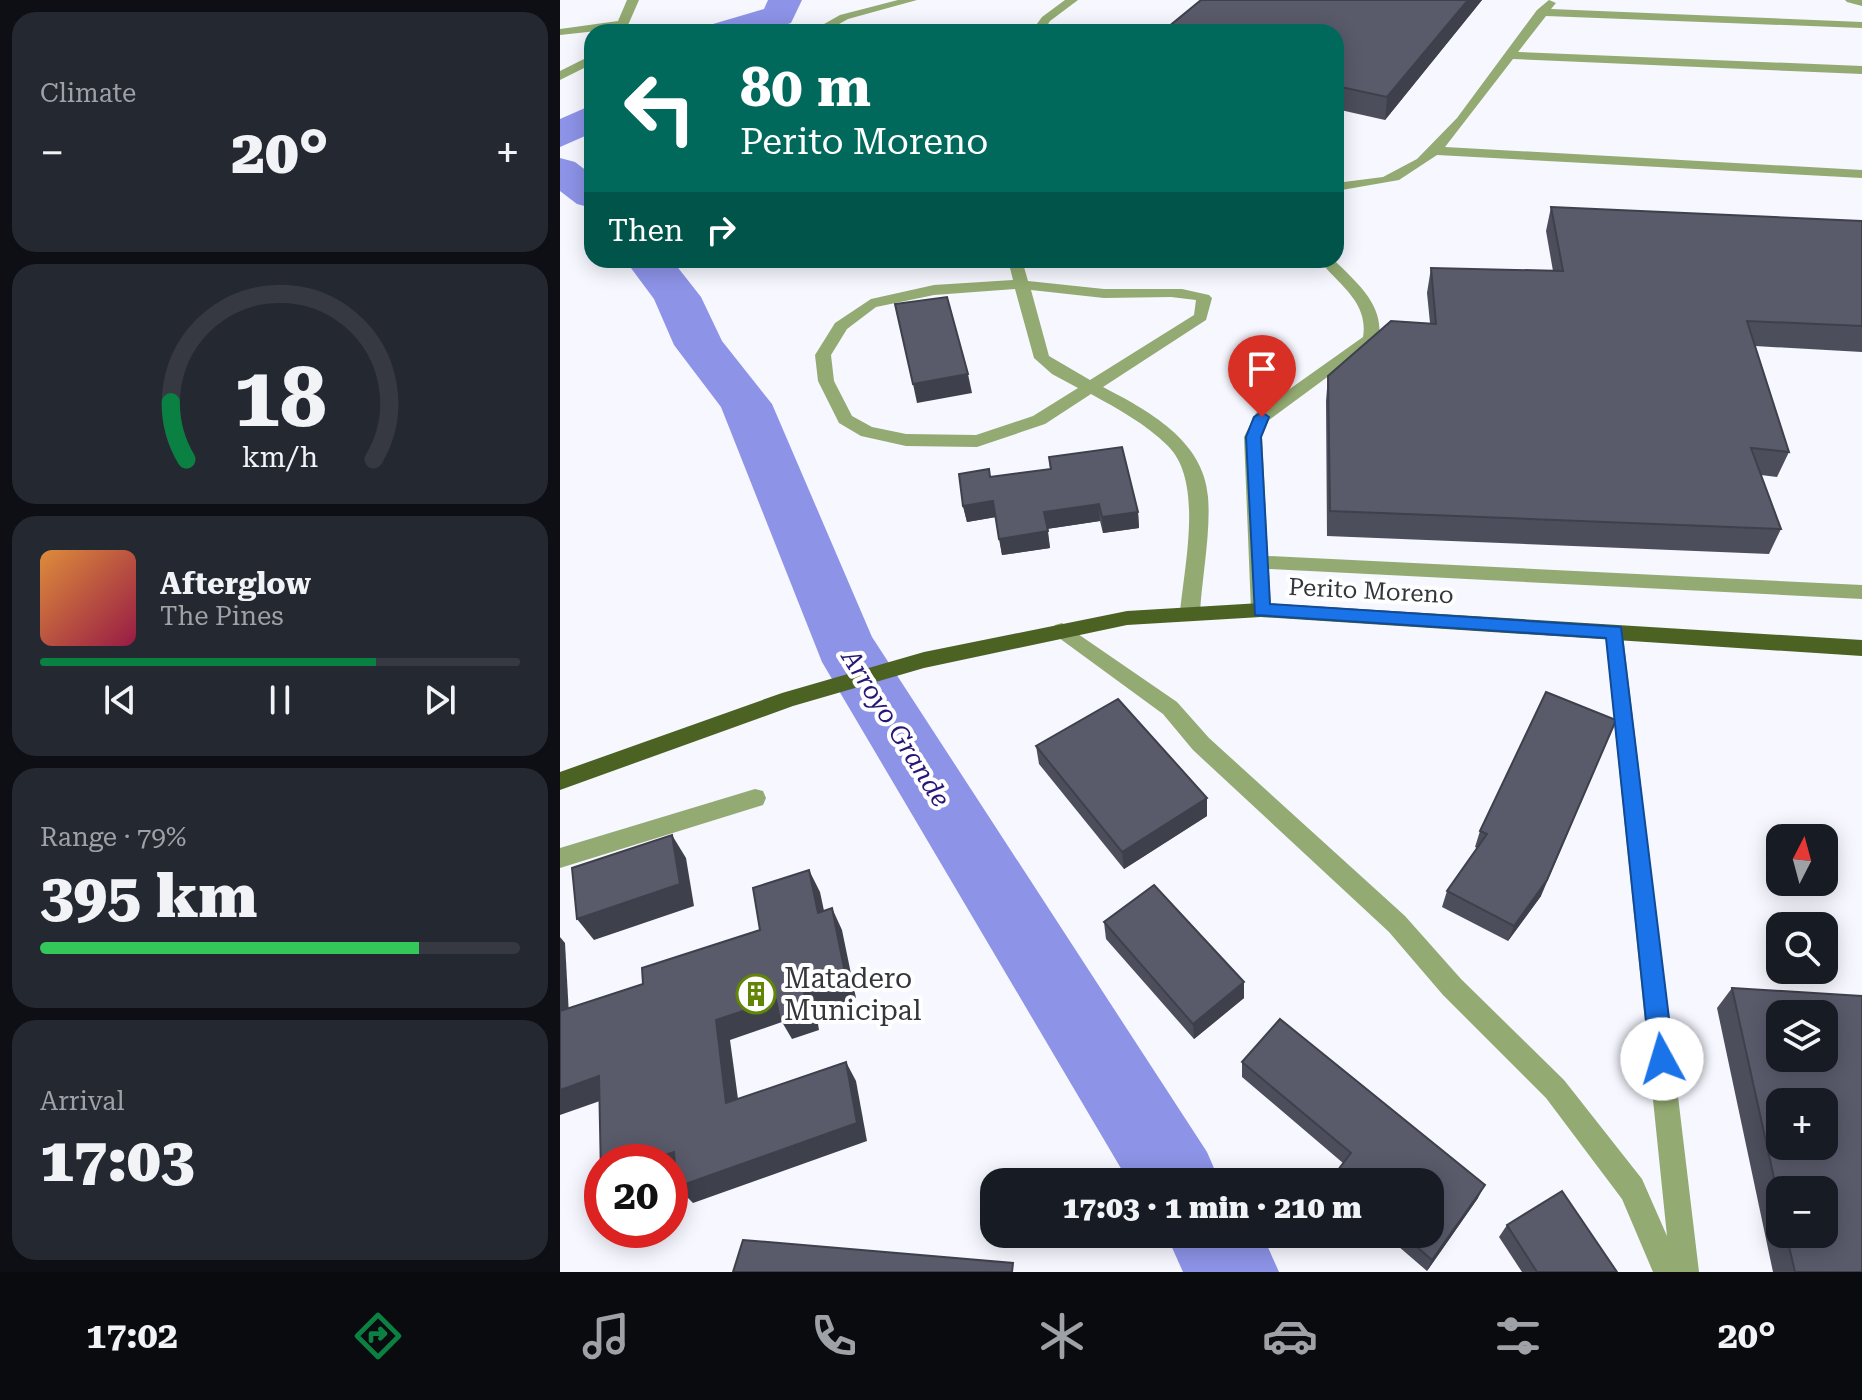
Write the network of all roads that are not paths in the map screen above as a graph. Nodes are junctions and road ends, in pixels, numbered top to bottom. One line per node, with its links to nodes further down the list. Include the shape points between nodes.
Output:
1 (633, 0): 10 (street)
2 (911, 0): 11 (street)
3 (1072, 0): 9 (street)
4 (1552, 0): 8 (street)
5 (1851, 0): 7 (street)
6 (1044, 3): 9 (street)
7 (1862, 3)
8 (1541, 12): 13 (street); 16 (street)
9 (1046, 19): 12 (street)
10 (624, 24)
11 (831, 24)
12 (1043, 24)
13 (1862, 25)
14 (584, 30): 15 (street)
15 (560, 32)
16 (1509, 55): 18 (street); 20 (street)
17 (584, 63): 19 (street)
18 (1862, 70)
19 (560, 76)
20 (1437, 151): 21 (street); 22 (street, via 1404,174)
21 (1862, 174)
22 (1344, 186)
23 (1017, 268): 25 (street)
24 (1333, 268): 27 (street, via 1372,310 1375,325 1371,339 1257,424 1253,437)
25 (1021, 284): 26 (street, via 1042,358); 26 (street, via 1118,294 1184,291 1204,298 1201,317); 26 (street, via 934,290 871,304 841,326 823,355 826,381 845,419 867,432 906,440 977,441 1039,420)
26 (1090, 386): 30 (street, via 1135,411 1176,443 1192,469 1199,496)
27 (1261, 562): 28 (street); 29 (street)
28 (1862, 592)
29 (1261, 610): 30 (main road, Perito Moreno); 32 (main road, Perito Moreno)
30 (1190, 613): 31 (main road, Perito Moreno)
31 (1062, 630): 34 (main road, Perito Moreno, via 924,660 789,699); 37 (street, via 1170,708 1201,744 1397,924 1555,1089 1632,1189)
32 (1615, 632): 33 (main road, Perito Moreno); 38 (street)
33 (1862, 648)
34 (560, 781)
35 (755, 798): 36 (street)
36 (560, 858)
37 (1668, 1272)
38 (1685, 1272)

